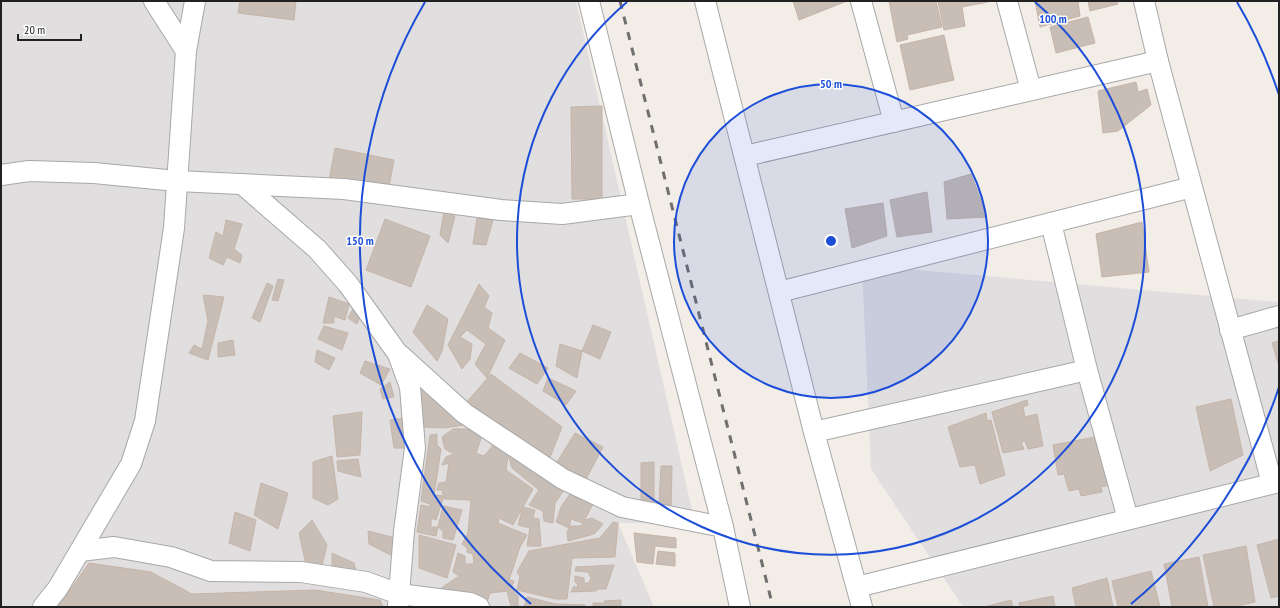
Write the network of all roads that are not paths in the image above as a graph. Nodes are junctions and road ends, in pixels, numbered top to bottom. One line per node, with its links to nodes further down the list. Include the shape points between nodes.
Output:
1 (154, 1): 8 (street)
2 (195, 1): 8 (street)
3 (589, 1): 17 (street)
4 (705, 1): 12 (street)
5 (861, 1): 11 (street)
6 (1007, 1): 10 (street)
7 (1144, 1): 9 (street)
8 (186, 51): 14 (street)
9 (1158, 61): 10 (street); 16 (street)
10 (1031, 90): 11 (street)
11 (894, 122): 12 (street)
12 (745, 156): 19 (street)
13 (1, 175): 14 (street, via 29,171 94,173)
14 (177, 181): 15 (street); 28 (street, via 174,228 145,421 131,464)
15 (242, 184): 17 (street, via 344,189 501,210 562,214); 22 (street, via 317,249 348,284)
16 (1192, 187): 18 (street); 21 (street)
17 (639, 204): 27 (street)
18 (1051, 223): 19 (street); 23 (street)
19 (779, 292): 24 (street)
20 (1279, 316): 21 (street)
21 (1230, 330): 25 (street)
22 (398, 354): 27 (street, via 464,413 564,479 622,507); 30 (street, via 410,387 415,448 404,531)
23 (1087, 370): 24 (street); 26 (street)
24 (814, 432): 29 (street)
25 (1276, 482): 26 (street)
26 (1128, 520): 29 (street)
27 (723, 527): 33 (street)
28 (80, 551): 30 (street, via 121,548 171,557 211,571 301,572 366,582); 31 (street, via 58,588)
29 (857, 587): 34 (street)
30 (399, 600): 32 (street, via 470,603)
31 (43, 607)
32 (479, 607)
33 (740, 607)
34 (862, 607)

